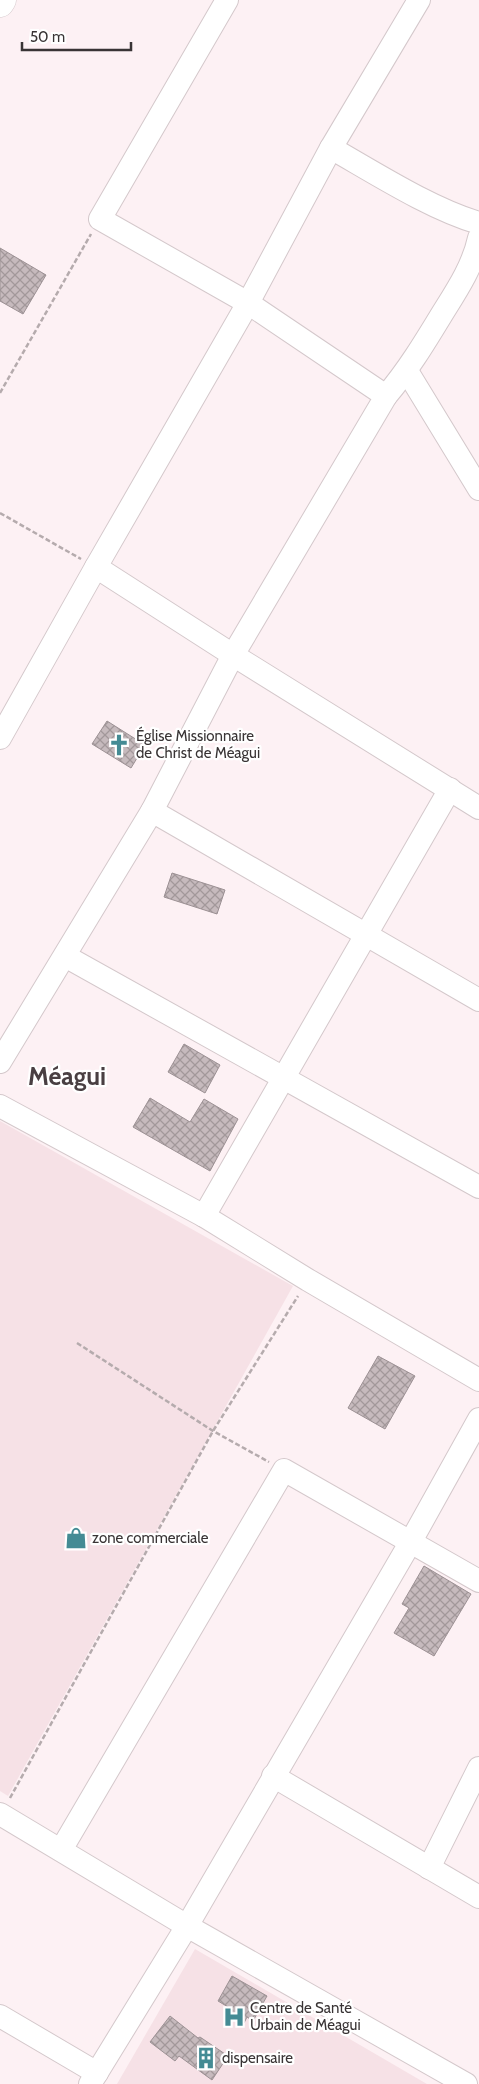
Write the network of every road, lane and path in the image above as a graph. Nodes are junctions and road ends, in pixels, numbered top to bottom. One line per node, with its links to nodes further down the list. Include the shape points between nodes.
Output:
1 (227, 0): 4 (street)
2 (420, 0): 3 (street)
3 (331, 148): 5 (street, via 426,201); 7 (street)
4 (100, 219): 7 (street); 9 (path)
5 (479, 223)
6 (479, 238): 8 (street, via 460,284)
7 (248, 303): 10 (street); 13 (street)
8 (407, 371): 10 (street); 11 (street)
9 (0, 393)
10 (386, 396): 14 (street)
11 (479, 489)
12 (0, 513): 13 (path)
13 (96, 567): 14 (street); 15 (street)
14 (232, 655): 16 (street); 18 (street)
15 (0, 738)
16 (450, 789): 17 (street); 19 (street)
17 (479, 808)
18 (152, 811): 19 (street); 20 (street)
19 (365, 935): 21 (street); 23 (street)
20 (65, 956): 22 (street); 23 (street)
21 (479, 1000)
22 (0, 1062)
23 (284, 1078): 25 (street); 26 (street)
24 (0, 1106): 26 (street)
25 (479, 1187)
26 (204, 1216): 27 (street)
27 (308, 1280): 29 (street); 31 (path)
28 (77, 1343): 31 (path)
29 (479, 1380)
30 (479, 1419): 33 (street)
31 (213, 1431): 32 (path); 37 (path)
32 (284, 1470): 33 (street); 38 (street)
33 (410, 1543): 34 (street); 36 (street)
34 (479, 1580)
35 (479, 1768): 39 (street)
36 (273, 1776): 39 (street); 41 (street)
37 (4, 1807): 38 (street)
38 (61, 1850): 41 (street)
39 (429, 1868): 40 (street)
40 (479, 1897)
41 (188, 1926): 43 (street); 44 (street)
42 (0, 2016): 43 (street)
43 (94, 2078)
44 (466, 2084)

